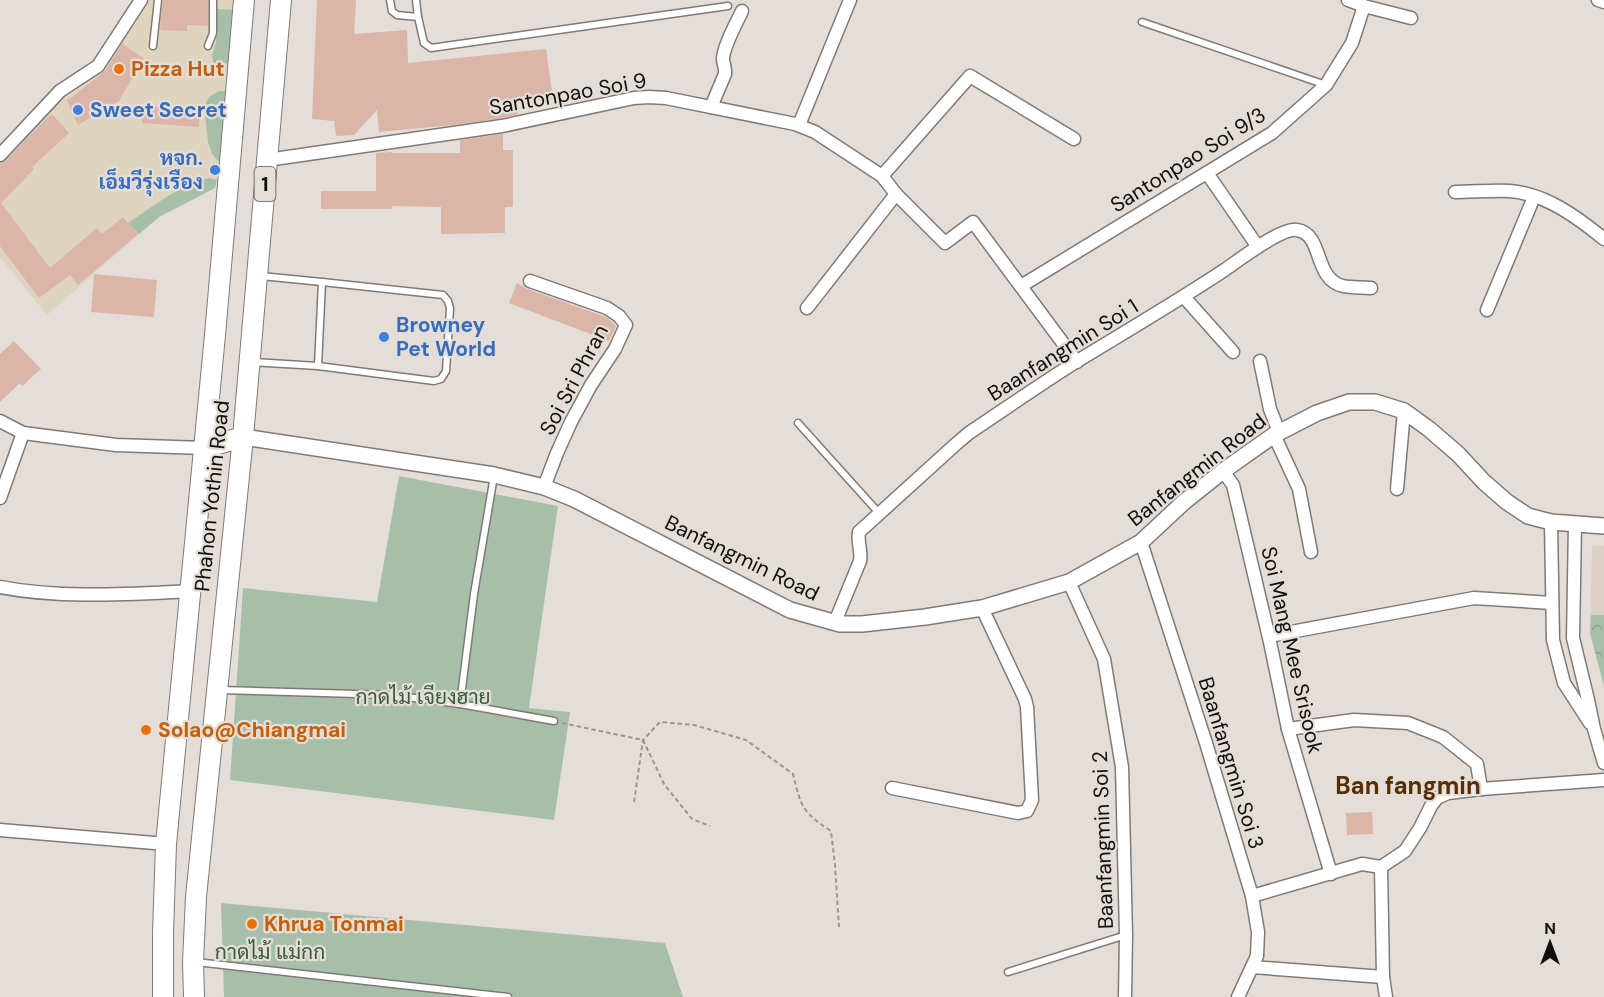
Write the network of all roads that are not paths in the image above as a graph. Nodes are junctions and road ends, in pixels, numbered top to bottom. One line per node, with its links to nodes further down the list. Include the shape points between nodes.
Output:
1 (141, 0): 24 (street, via 98,66 60,91)
2 (158, 0): 18 (lane)
3 (213, 0): 19 (lane, via 213,33)
4 (244, 0): 52 (main road, Phahon Yothin Road / 1)
5 (281, 0): 25 (main road, Phahon Yothin Road / 1)
6 (390, 0): 15 (lane, via 397,15)
7 (416, 0): 15 (lane)
8 (850, 0): 22 (street)
9 (1348, 0): 13 (street)
10 (1598, 0): 11 (street)
11 (1604, 2)
12 (728, 6): 15 (lane, via 431,48 424,43)
13 (1364, 6): 16 (street); 20 (street, Santonpao Soi 9/3, via 1352,43)
14 (742, 11): 21 (street, via 724,52 725,74)
15 (418, 17)
16 (1411, 18)
17 (1142, 22): 20 (lane)
18 (153, 46)
19 (208, 46)
20 (1326, 85): 26 (street, Santonpao Soi 9/3, via 1272,133)
21 (711, 107): 22 (street, Santonpao Soi 9); 25 (street, Santonpao Soi 9, via 634,98 502,126)
22 (799, 125): 27 (street, Santonpao Soi 9)
23 (1074, 139): 27 (street, via 970,76)
24 (0, 155)
25 (267, 160): 33 (main road, Phahon Yothin Road / 1)
26 (1207, 172): 32 (street); 36 (street, Santonpao Soi 9/3)
27 (882, 176): 29 (street, Santonpao Soi 9)
28 (1455, 192): 30 (street, via 1510,191)
29 (896, 194): 36 (street, Santonpao Soi 9, via 945,243 973,222); 39 (street)
30 (1534, 197): 31 (street, via 1582,221); 40 (street)
31 (1604, 239)
32 (1258, 247): 37 (street, Baanfangmin Soi 1, via 1290,230 1304,232 1311,238 1329,278 1344,286); 38 (street, Baanfangmin Soi 1)
33 (257, 276): 35 (lane); 43 (main road, Phahon Yothin Road / 1)
34 (530, 281): 55 (street, Soi Sri Phran, via 607,308 626,326 571,422)
35 (322, 282): 45 (lane); 45 (lane, via 443,295 450,308 446,371 441,378 434,381)
36 (1021, 286): 44 (street, Santonpao Soi 9)
37 (1371, 288)
38 (1184, 297): 41 (street); 44 (street, Baanfangmin Soi 1)
39 (807, 308)
40 (1486, 310)
41 (1233, 352)
42 (1260, 361): 50 (street)
43 (250, 362): 45 (lane); 51 (main road, Phahon Yothin Road / 1)
44 (1077, 362): 58 (street, Baanfangmin Soi 1, via 969,433)
45 (318, 366)
46 (1404, 411): 50 (street, Banfangmin Road, via 1375,402 1349,402); 56 (street); 59 (street, Banfangmin Road, via 1458,454 1507,502 1528,516)
47 (0, 422): 49 (street)
48 (798, 423): 58 (lane)
49 (23, 433): 52 (street, via 116,445); 57 (street)
50 (1276, 434): 53 (street, Banfangmin Road); 63 (street, via 1299,489)
51 (243, 437): 52 (main road); 54 (street, Banfangmin Road); 71 (main road, Phahon Yothin Road / 1)
52 (204, 448): 66 (main road, Phahon Yothin Road / 1)
53 (1223, 471): 62 (street, Banfangmin Road); 70 (street, Soi Mang Mee Srisook, via 1233,485)
54 (494, 475): 55 (street, Banfangmin Road); 72 (lane)
55 (544, 487): 69 (street, Banfangmin Road, via 790,610)
56 (1397, 489)
57 (0, 498)
58 (879, 513): 69 (street, Baanfangmin Soi 1, via 859,532 860,561)
59 (1551, 522): 60 (street, Banfangmin Road); 67 (street)
60 (1575, 524): 61 (street, Banfangmin Road); 74 (street, via 1573,638)
61 (1604, 526)
62 (1141, 542): 64 (street, Banfangmin Road); 84 (street, Baanfangmin Soi 3)
63 (1311, 552)
64 (1070, 582): 68 (street, Banfangmin Road); 85 (street, Baanfangmin Soi 2, via 1104,659 1120,753)
65 (0, 587): 66 (street, via 73,594)
66 (191, 591): 81 (main road, Phahon Yothin Road / 1)
67 (1552, 603): 70 (street, via 1474,598); 74 (street, via 1553,640 1564,683)
68 (982, 608): 69 (street, Banfangmin Road, via 862,624); 78 (street, via 1027,707 1030,807 1018,813)
69 (835, 622)
70 (1269, 636): 75 (street, Soi Mang Mee Srisook)
71 (216, 690): 72 (lane, via 392,695); 86 (main road, Phahon Yothin Road / 1)
72 (459, 704): 73 (lane)
73 (554, 721)
74 (1599, 727): 76 (street)
75 (1288, 729): 79 (street, via 1354,720 1408,723 1443,737 1477,764); 83 (street, Soi Mang Mee Srisook)
76 (1604, 763)
77 (1604, 780): 79 (street)
78 (892, 788)
79 (1481, 789): 82 (street, via 1437,798 1405,850)
80 (0, 830): 81 (street)
81 (166, 844): 90 (main road, Phahon Yothin Road / 1)
82 (1381, 867): 83 (street, via 1362,864); 89 (street)
83 (1331, 874): 84 (street)
84 (1252, 896): 87 (street, Baanfangmin Soi 3, via 1258,932 1257,956)
85 (1126, 935): 88 (lane); 93 (street, Baanfangmin Soi 2)
86 (193, 962): 91 (main road, Phahon Yothin Road / 1); 92 (lane)
87 (1252, 967): 89 (street); 94 (street, Baanfangmin Soi 3)
88 (1008, 972)
89 (1383, 977): 95 (street)
90 (163, 997)
91 (194, 997)
92 (508, 997)
93 (1125, 997)
94 (1238, 997)
95 (1386, 997)

